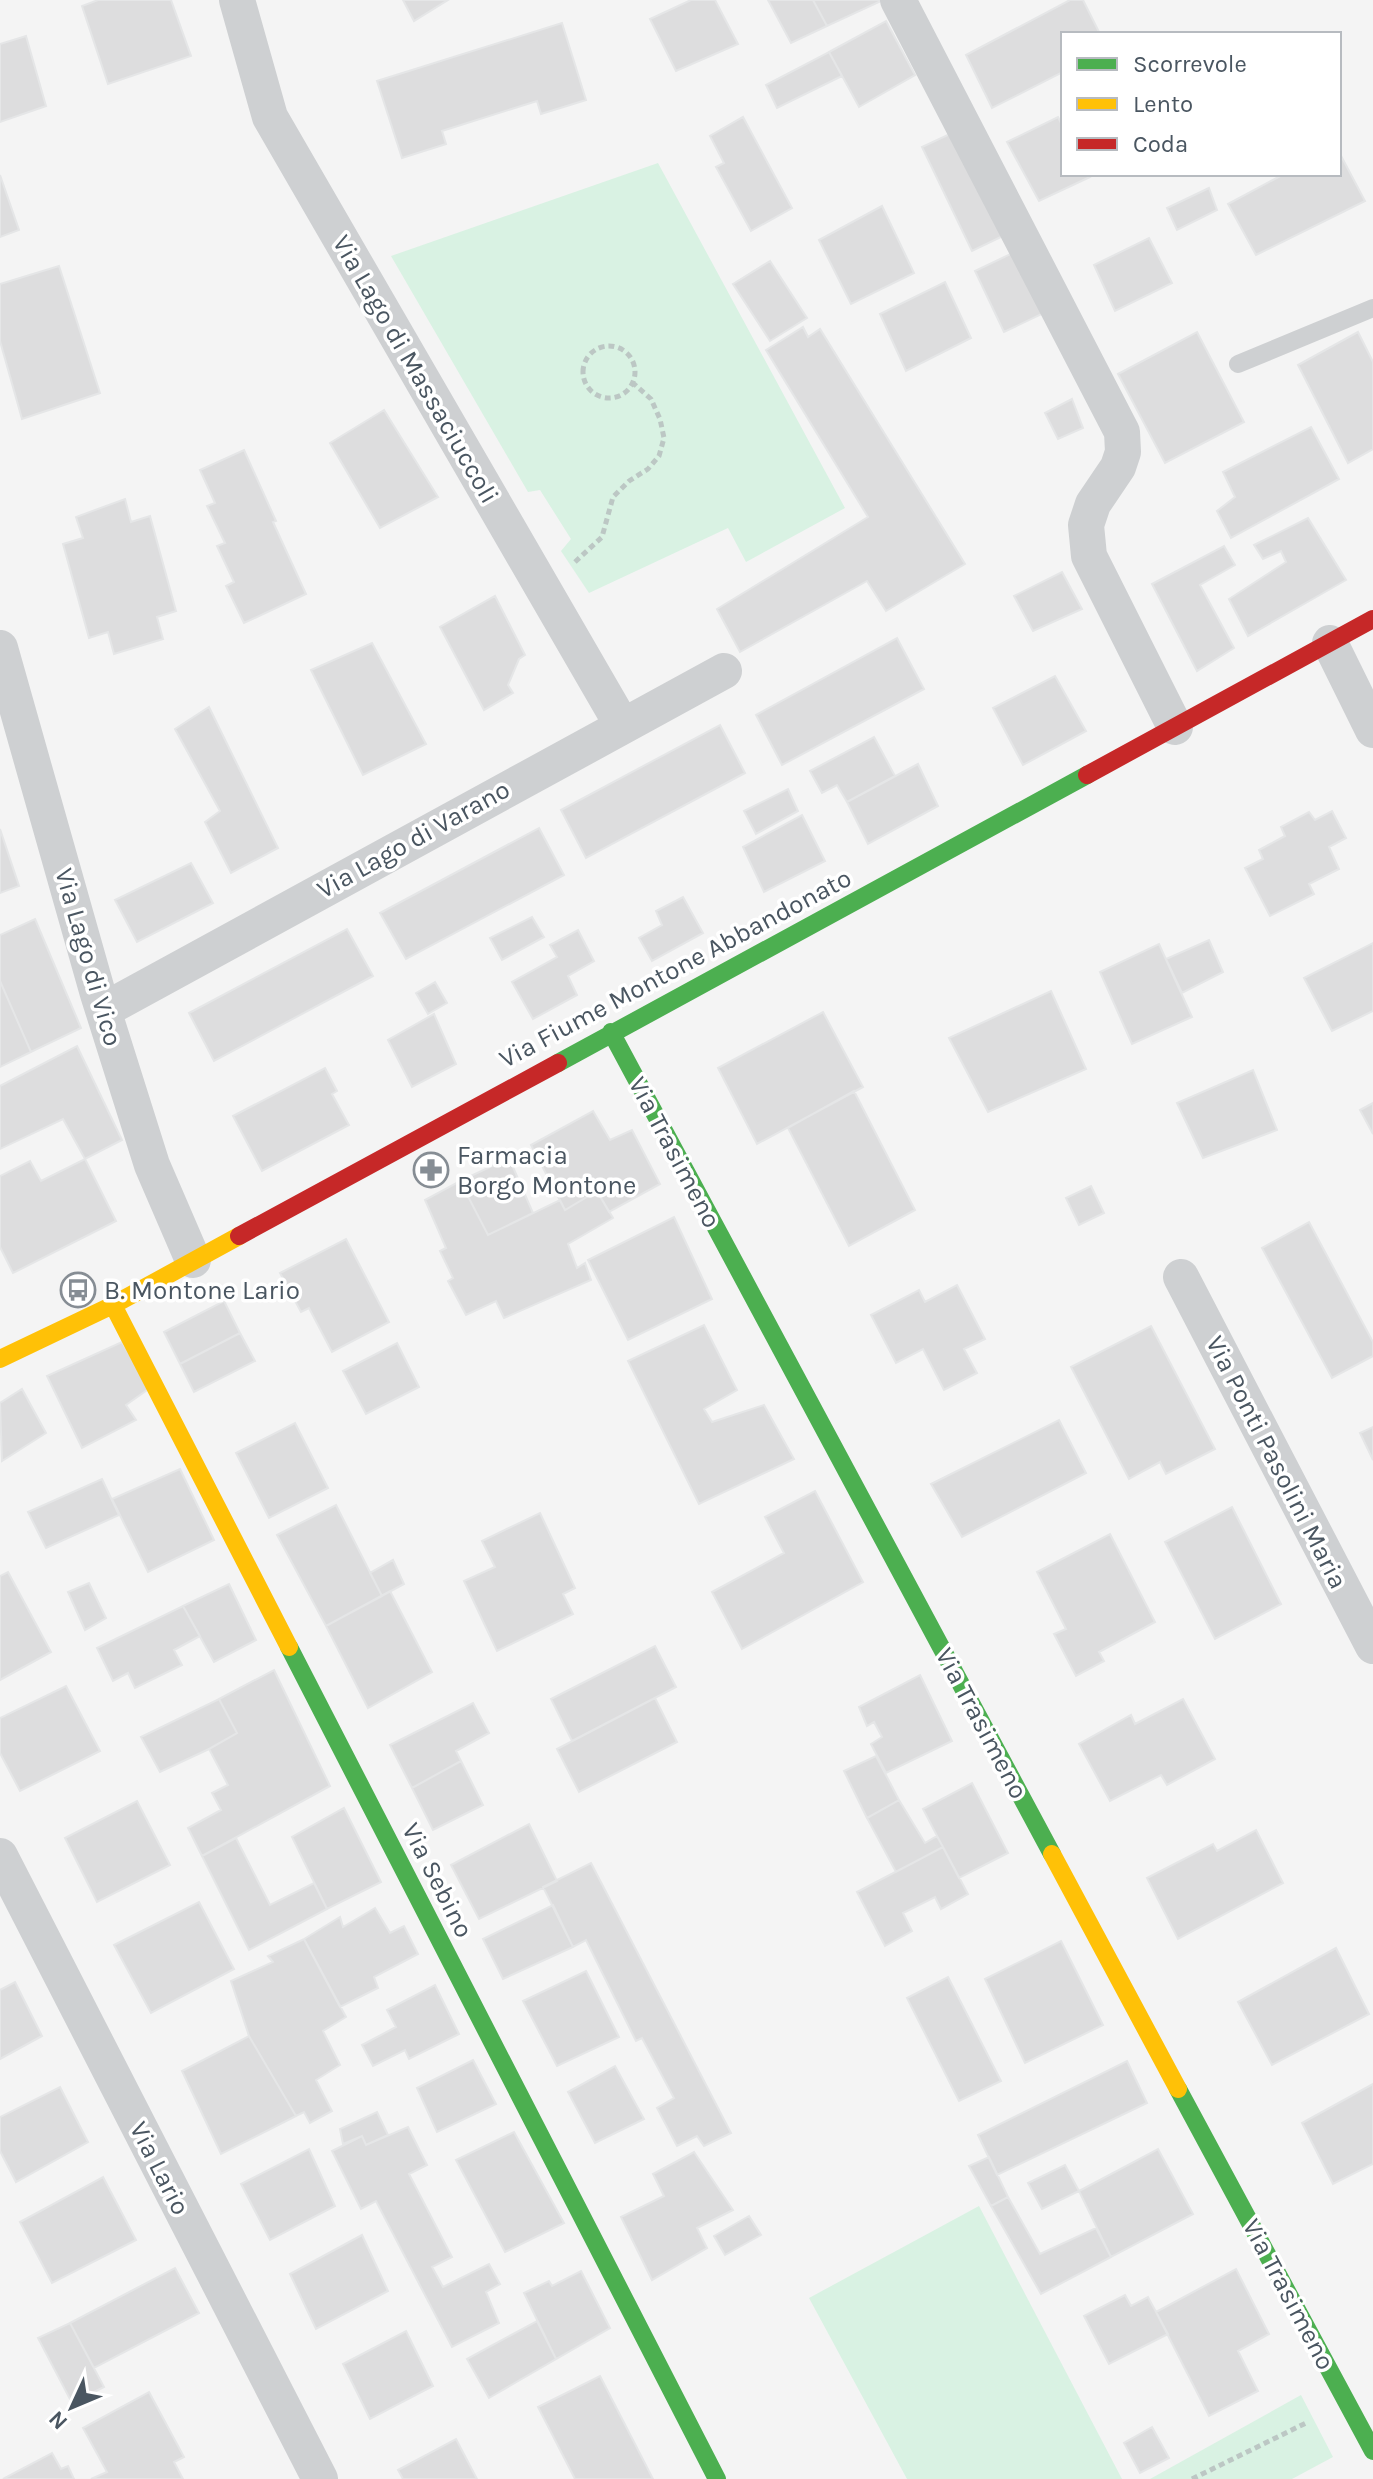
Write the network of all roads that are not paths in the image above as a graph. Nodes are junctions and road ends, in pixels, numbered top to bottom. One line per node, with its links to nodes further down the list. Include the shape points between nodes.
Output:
1 (237, 0): 9 (street, Via Lago di Massaciuccoli, via 270,117)
2 (898, 0): 10 (street, via 1122,432 1118,467 1093,504 1086,525 1089,556)
3 (1373, 308): 4 (lane)
4 (1238, 364)
5 (1373, 619): 6 (street, Via Fiume Montone Abbandonato)
6 (1330, 643): 10 (street, Via Fiume Montone Abbandonato); 11 (street)
7 (0, 648): 12 (street, Via Lago di Vico)
8 (724, 671): 9 (street, Via Lago di Varano)
9 (622, 725): 12 (street, Via Lago di Varano)
10 (1175, 727): 13 (street, Via Fiume Montone Abbandonato)
11 (1373, 730)
12 (104, 1010): 14 (street, Via Lago di Vico, via 152,1165)
13 (611, 1032): 14 (street, Via Fiume Montone Abbandonato); 20 (street, Via Trasimeno)
14 (193, 1260): 16 (street, Via Fiume Montone Abbandonato)
15 (1181, 1277): 18 (street, Via Ponti Pasolini Maria)
16 (113, 1305): 17 (street, Via Fiume Montone Abbandonato); 23 (street, Via Sebino)
17 (0, 1359)
18 (1373, 1646)
19 (0, 1856): 22 (street, Via Lario)
20 (1348, 2411): 21 (street, Via Trasimeno)
21 (1373, 2451)
22 (320, 2479)
23 (717, 2479)

